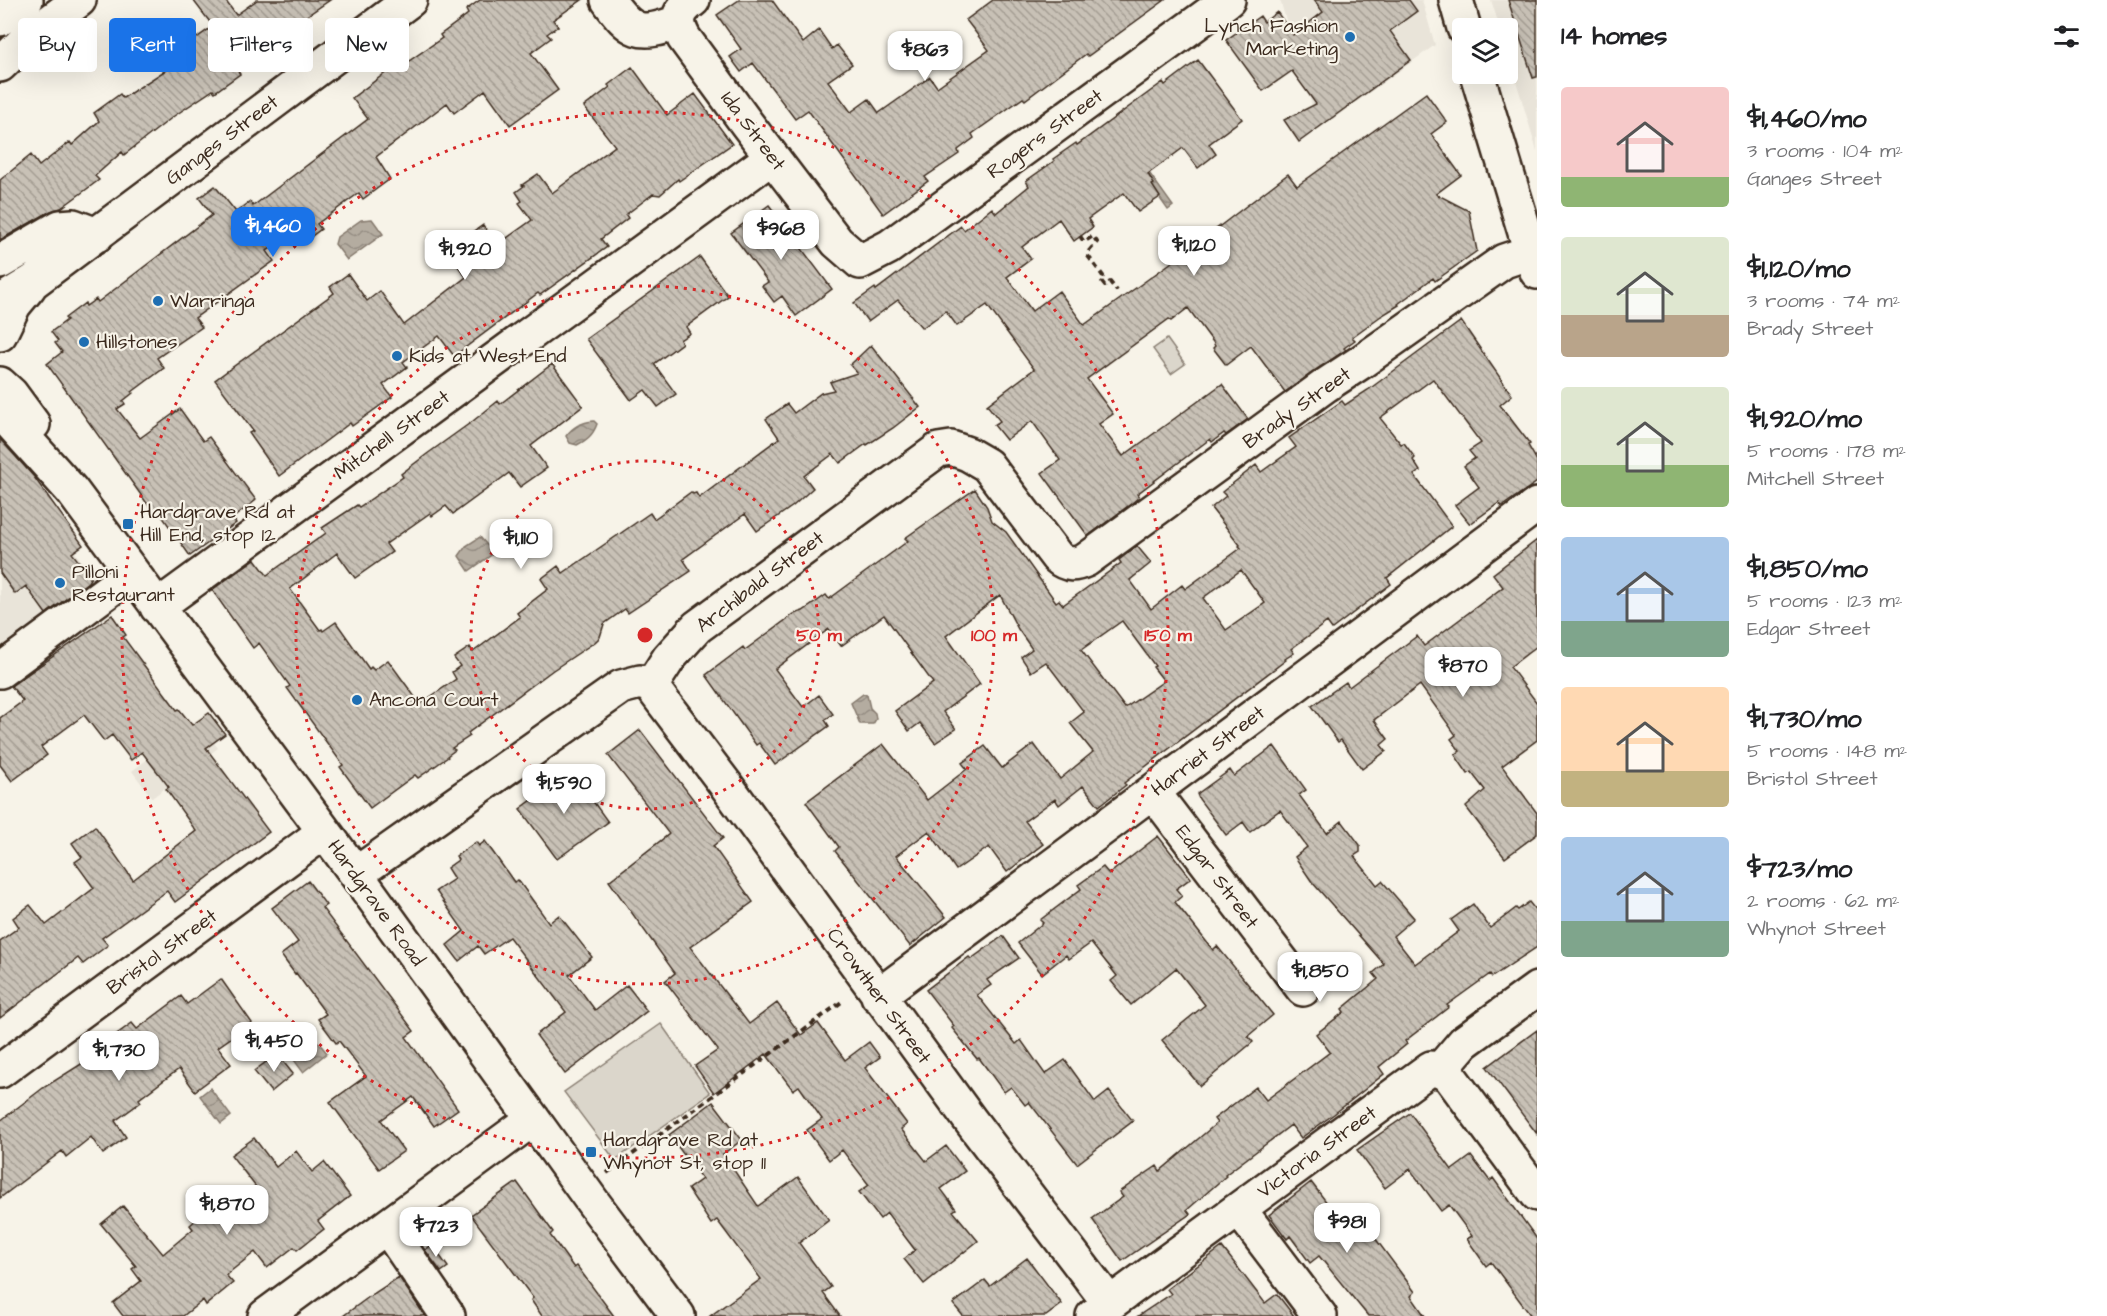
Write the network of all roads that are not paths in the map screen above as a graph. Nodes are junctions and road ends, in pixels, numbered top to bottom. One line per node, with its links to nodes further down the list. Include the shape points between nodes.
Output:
1 (26, 0): 9 (street)
2 (79, 0): 10 (street)
3 (410, 0): 13 (street, Ganges Street)
4 (608, 0): 7 (street, via 634,28 653,30)
5 (1228, 0): 15 (street, Rogers Street, via 889,247)
6 (1456, 0): 8 (street)
7 (685, 11): 12 (street, Ida Street, via 684,38)
8 (1461, 18)
9 (0, 19)
10 (0, 65)
11 (1480, 84): 16 (street)
12 (772, 157): 15 (street, Ida Street, via 841,247); 26 (street, Mitchell Street)
13 (97, 235): 14 (street, via 73,226 60,227); 17 (street, Ganges Street)
14 (0, 262)
15 (860, 262)
16 (1534, 262): 24 (street, Brady Street, via 1504,261 1086,560)
17 (34, 281): 18 (street, Ganges Street); 19 (street, Ganges Street, via 14,305)
18 (0, 302)
19 (0, 334)
20 (0, 384): 22 (street, Hardgrave Road, via 33,424)
21 (0, 411): 22 (street, Hardgrave Road)
22 (72, 491): 25 (street, Hardgrave Road)
23 (1537, 505): 29 (street, Harriet Street)
24 (1065, 564): 28 (street, Archibald Street, via 987,465 951,448 938,450 697,627 669,658)
25 (132, 573): 26 (street, Hardgrave Road); 27 (street)
26 (157, 607): 30 (street, Hardgrave Road)
27 (3, 662)
28 (651, 686): 31 (street, via 640,682 621,687); 34 (street, Crowther Street)
29 (1153, 792): 32 (street, Edgar Street); 34 (street, Harriet Street)
30 (324, 832): 31 (street, Hardgrave Road); 36 (street, Bristol Street)
31 (356, 874): 37 (street, Hardgrave Road)
32 (1303, 989)
33 (1537, 989): 35 (street, Victoria Street, via 1464,1042)
34 (878, 996): 41 (street, Crowther Street)
35 (1440, 1070): 38 (street, via 1448,1074); 39 (street, Victoria Street, via 1431,1068)
36 (0, 1071)
37 (533, 1119): 40 (street); 44 (street, Hardgrave Road)
38 (1537, 1194)
39 (1239, 1209): 41 (street, Victoria Street); 45 (street)
40 (387, 1227): 42 (street); 43 (street)
41 (1102, 1310)
42 (265, 1316)
43 (448, 1316)
44 (678, 1316)
45 (1320, 1316)

